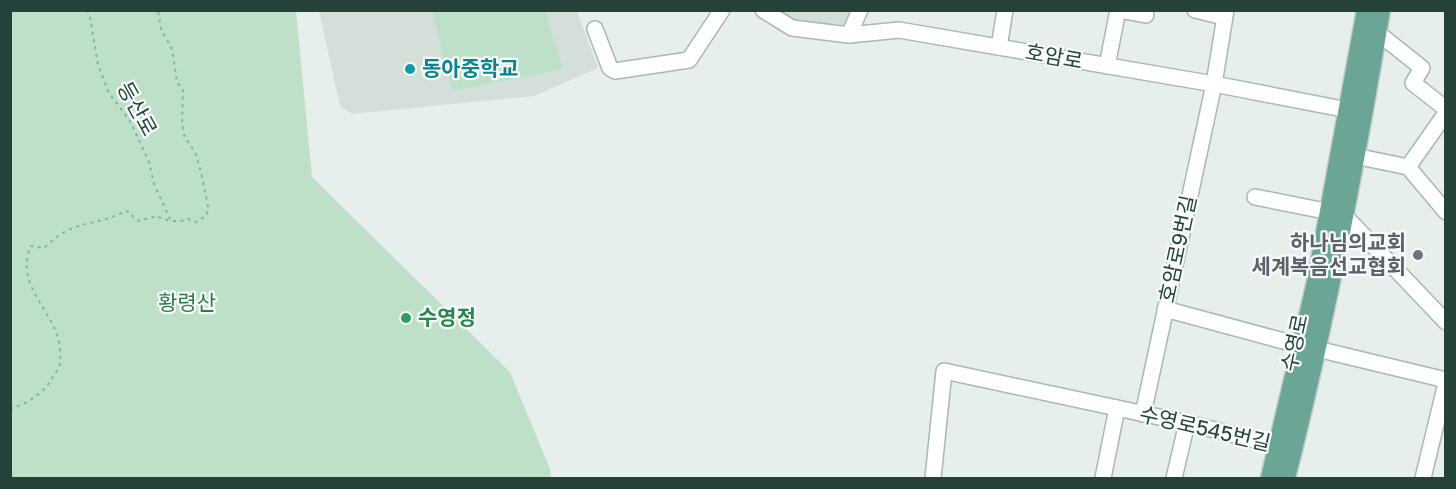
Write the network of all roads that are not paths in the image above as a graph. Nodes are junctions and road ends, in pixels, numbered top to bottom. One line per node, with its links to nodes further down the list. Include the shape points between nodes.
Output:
1 (722, 10): 11 (street, via 689,60 615,71 610,68)
2 (763, 10): 13 (street, 호암로, via 792,28)
3 (860, 10): 13 (street)
4 (1005, 10): 14 (street)
5 (1118, 10): 10 (street); 15 (street)
6 (1195, 10): 9 (street)
7 (1366, 10): 18 (main road, 수영로)
8 (1381, 10): 12 (main road, 수영로)
9 (1225, 14): 16 (street, 호암로9번길)
10 (1146, 15)
11 (595, 29)
12 (1377, 33): 17 (street, via 1422,68 1413,83); 20 (main road, 수영로)
13 (849, 35): 14 (street, 호암로, via 900,30)
14 (999, 47): 15 (street, 호암로)
15 (1107, 66): 16 (street, 호암로)
16 (1214, 84): 18 (street, 호암로); 25 (street, 호암로9번길)
17 (1446, 109)
18 (1348, 110): 24 (main road, 수영로)
19 (1446, 113): 21 (street)
20 (1355, 156): 21 (street); 24 (main road, 수영로)
21 (1408, 166): 23 (street)
22 (1255, 197): 24 (street)
23 (1446, 212)
24 (1337, 214): 26 (street); 27 (main road, 수영로)
25 (1165, 309): 27 (street, 수영로); 30 (street, 호암로9번길)
26 (1443, 314)
27 (1310, 348): 28 (street); 32 (main road, 수영로)
28 (1446, 382): 38 (street)
29 (1117, 408): 30 (street, 수영로545번길); 33 (street, 수영로545번길, via 944,371); 34 (street, 수영로545번길)
30 (1143, 414): 31 (street, 수영로545번길)
31 (1187, 423): 32 (street, 수영로545번길); 35 (street)
32 (1286, 448): 36 (main road, 수영로); 37 (main road, 수영로)
33 (933, 478)
34 (1103, 478)
35 (1174, 478)
36 (1270, 478)
37 (1286, 478)
38 (1423, 478)

